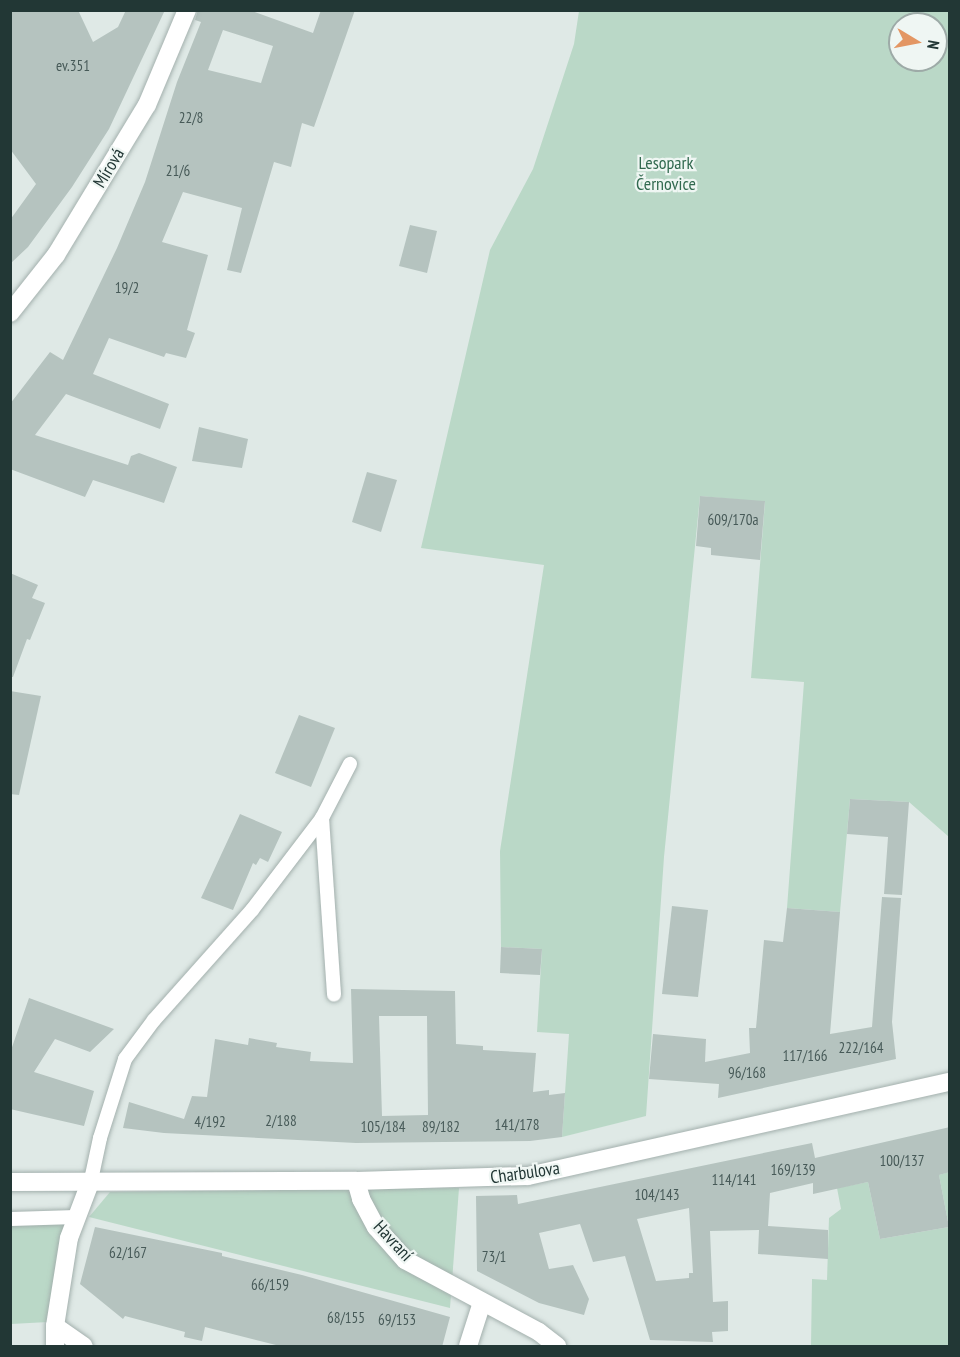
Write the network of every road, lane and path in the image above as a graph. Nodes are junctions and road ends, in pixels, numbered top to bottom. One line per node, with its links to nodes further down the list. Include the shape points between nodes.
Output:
1 (187, 10): 2 (street, Mírová, via 147,105 56,255)
2 (10, 314)
3 (350, 764): 4 (lane)
4 (322, 818): 5 (lane); 7 (lane, via 252,910 154,1020 125,1059)
5 (334, 995)
6 (950, 1082): 8 (street, Charbulova, via 528,1176)
7 (91, 1180): 8 (street, Charbulova); 9 (street, Charbulova); 10 (street)
8 (356, 1181): 12 (street, Havraní, via 376,1227 405,1260)
9 (10, 1182)
10 (77, 1217): 11 (lane); 13 (street, via 69,1238)
11 (10, 1219)
12 (482, 1302): 16 (street); 17 (street, Havraní, via 539,1332)
13 (55, 1326): 14 (street); 15 (street)
14 (56, 1347)
15 (84, 1347)
16 (468, 1347)
17 (558, 1347)

